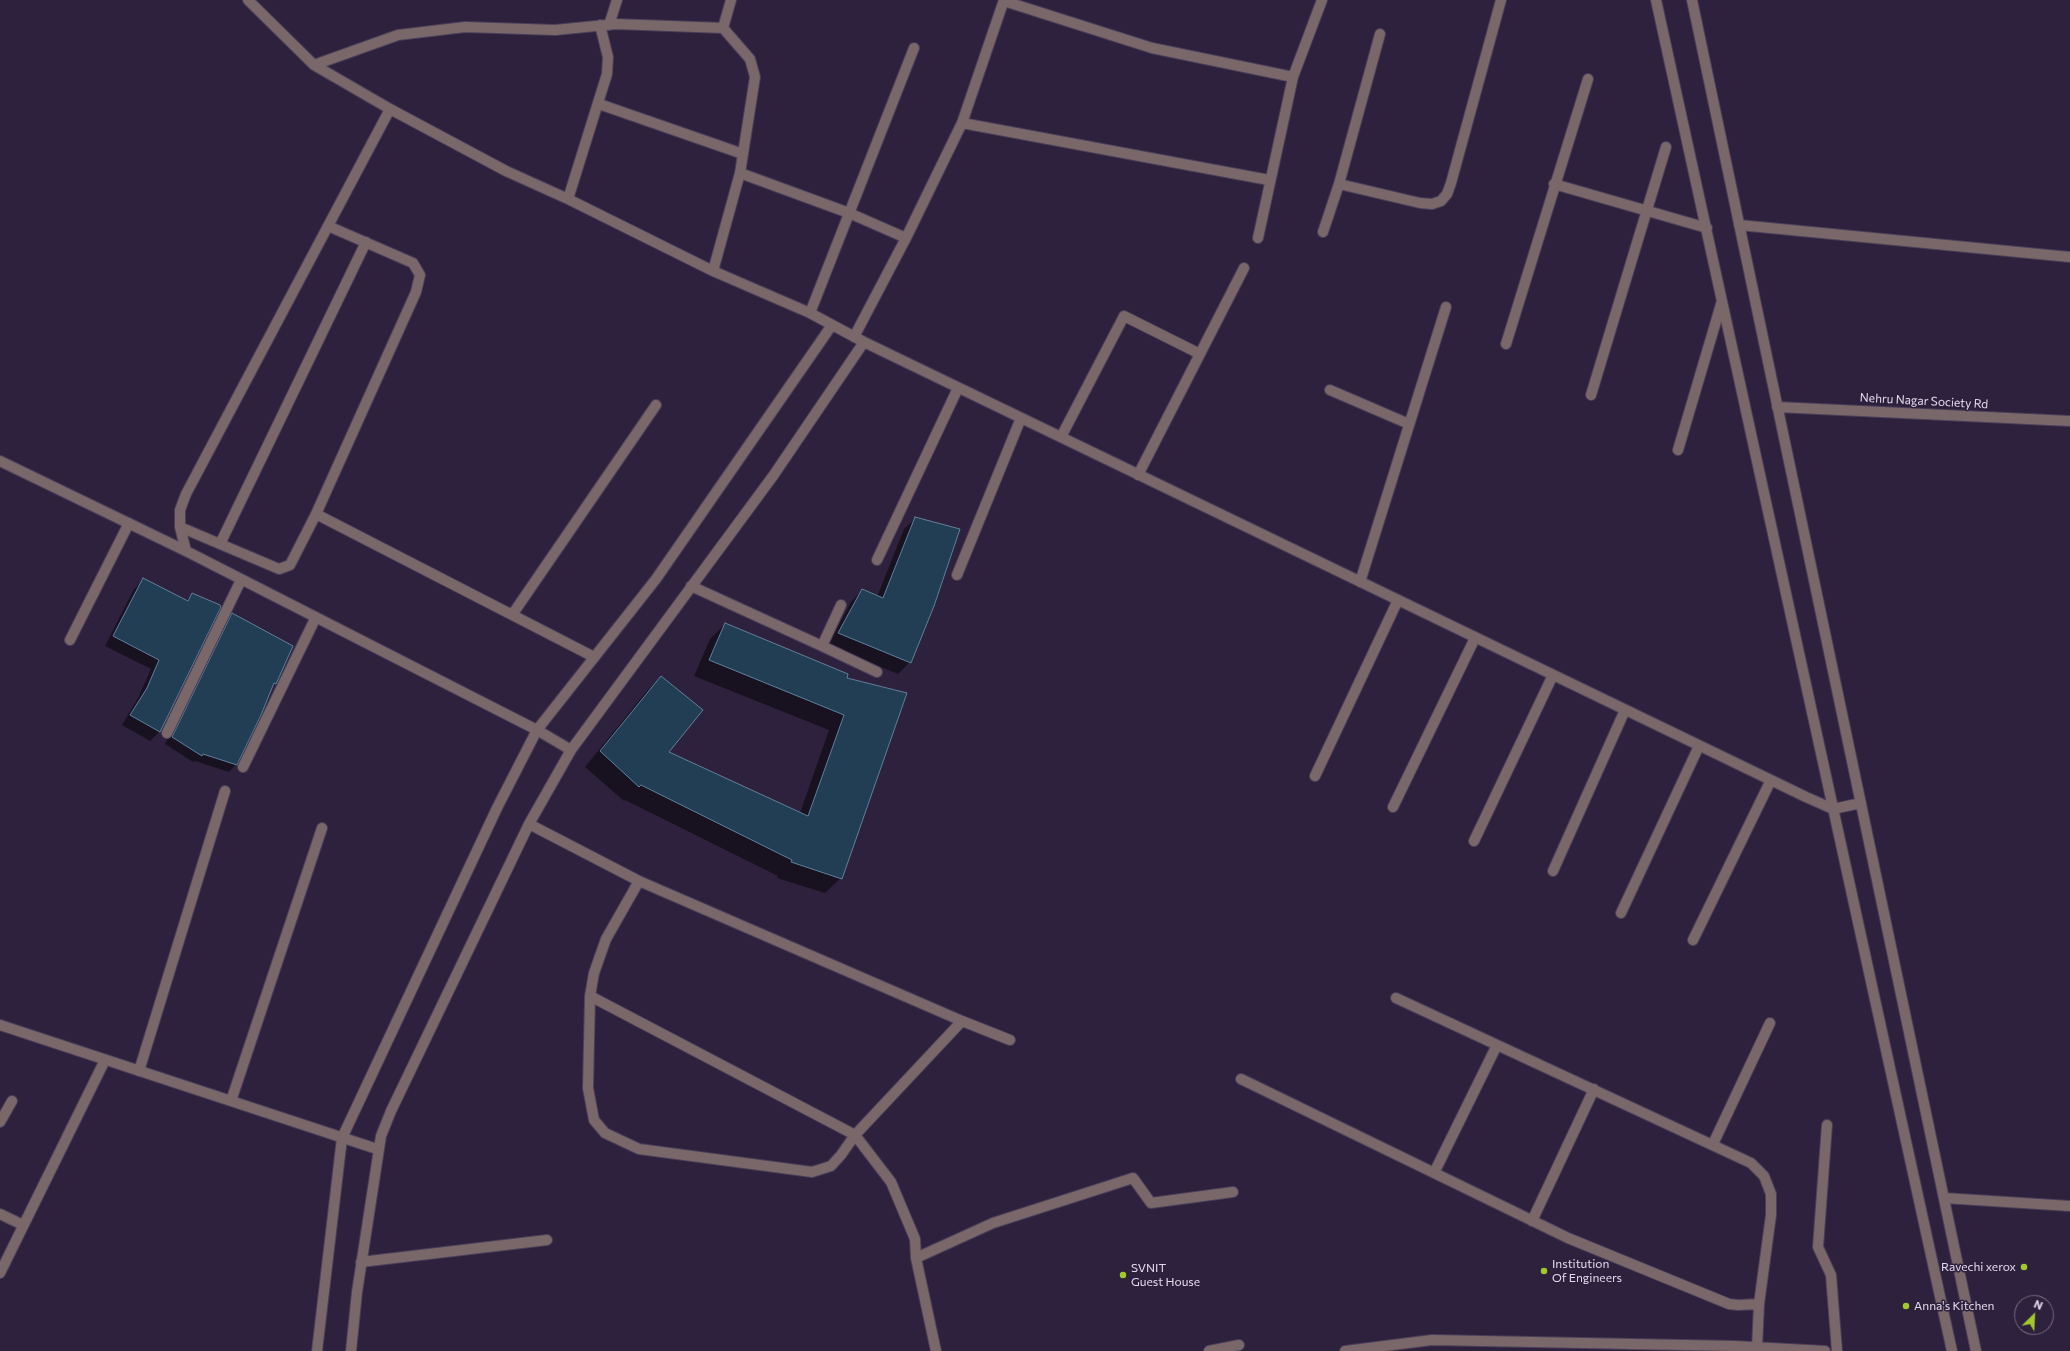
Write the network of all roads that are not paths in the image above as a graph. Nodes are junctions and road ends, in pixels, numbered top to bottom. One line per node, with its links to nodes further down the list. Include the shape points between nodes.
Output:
1 (248, 0): 13 (street)
2 (617, 0): 9 (street)
3 (731, 0): 10 (street)
4 (1004, 0): 14 (street, via 1152,48); 18 (street)
5 (1320, 0): 14 (street)
6 (1501, 0): 23 (street, via 1451,183 1441,201 1432,204 1420,203)
7 (1656, 0): 30 (street)
8 (1692, 0): 28 (street)
9 (604, 25): 10 (street); 13 (street, via 554,30 465,28 398,35); 16 (street, via 608,66)
10 (722, 28): 20 (street, via 750,59 755,77)
11 (1380, 34): 23 (street)
12 (914, 48): 27 (street)
13 (314, 65): 17 (street)
14 (1293, 77): 22 (street)
15 (1588, 79): 24 (street)
16 (599, 104): 20 (street); 25 (street)
17 (390, 109): 25 (street, via 506,171); 29 (street)
18 (962, 123): 22 (street); 32 (street)
19 (1666, 147): 26 (street)
20 (743, 154): 21 (street)
21 (740, 173): 27 (street); 37 (street)
22 (1270, 180): 33 (street)
23 (1339, 184): 31 (street)
24 (1554, 184): 26 (street); 44 (street)
25 (568, 199): 37 (street)
26 (1647, 210): 30 (street); 48 (street)
27 (849, 213): 32 (street); 40 (street)
28 (1739, 225): 35 (street); 50 (street)
29 (328, 226): 34 (street); 60 (street, via 186,494 180,510)
30 (1707, 228): 38 (street)
31 (1323, 232)
32 (906, 238): 42 (street)
33 (1258, 238)
34 (366, 242): 58 (street, via 413,263 420,275 416,292); 61 (street)
35 (2070, 257)
36 (1244, 268): 45 (street)
37 (713, 271): 40 (street)
38 (1722, 299): 55 (street); 89 (street)
39 (1446, 308): 53 (street)
40 (810, 313): 41 (street)
41 (832, 324): 42 (street); 75 (street, via 656,579)
42 (854, 337): 43 (street)
43 (864, 342): 46 (street); 67 (street, via 772,476)
44 (1506, 344)
45 (1200, 354): 54 (street, via 1124,316); 57 (street)
46 (958, 388): 51 (street); 63 (street)
47 (1330, 390): 53 (street)
48 (1591, 395)
49 (656, 405): 70 (street)
50 (1777, 407): 52 (street, Nehru Nagar Society Rd); 87 (street)
51 (1021, 418): 54 (street); 64 (street)
52 (2070, 420)
53 (1409, 424): 66 (street)
54 (1061, 437): 57 (street)
55 (1678, 450)
56 (0, 462): 59 (street)
57 (1138, 475): 66 (street)
58 (316, 514): 61 (street, via 290,565 279,569); 70 (street)
59 (129, 523): 62 (street); 73 (street)
60 (180, 527): 61 (street); 62 (street)
61 (220, 544)
62 (186, 552): 65 (street)
63 (877, 560)
64 (957, 575)
65 (241, 580): 71 (street); 80 (street)
66 (1360, 582): 68 (street)
67 (691, 586): 74 (street); 82 (street)
68 (1398, 600): 72 (street); 84 (street)
69 (841, 605): 74 (street)
70 (512, 615): 75 (street)
71 (316, 618): 79 (street); 83 (street)
72 (1475, 638): 77 (street); 88 (street)
73 (70, 640)
74 (822, 646): 76 (street)
75 (594, 657): 79 (street)
76 (877, 672)
77 (1553, 675): 78 (street); 92 (street)
78 (1625, 710): 81 (street); 93 (street)
79 (537, 730): 82 (street); 113 (street, via 497,808)
80 (167, 733)
81 (1699, 746): 85 (street); 95 (street)
82 (571, 750): 90 (street)
83 (243, 767)
84 (1315, 776)
85 (1771, 780): 89 (street); 96 (street)
86 (225, 791): 105 (street)
87 (1861, 803): 89 (street); 118 (street)
88 (1393, 807)
89 (1833, 810): 137 (street)
90 (529, 824): 94 (street); 115 (street, via 391,1111)
91 (322, 828): 109 (street)
92 (1474, 841)
93 (1553, 871)
94 (639, 881): 97 (street, via 606,939 594,973); 99 (street)
95 (1621, 913)
96 (1693, 940)
97 (590, 996): 112 (street); 112 (street, via 588,1088 594,1120 605,1133 639,1149 655,1153 812,1172 830,1166)
98 (1396, 998): 103 (street)
99 (962, 1021): 102 (street); 112 (street)
100 (1770, 1023): 114 (street)
101 (0, 1025): 104 (street)
102 (1010, 1040)
103 (1497, 1045): 107 (street); 116 (street)
104 (105, 1060): 105 (street); 122 (street)
105 (139, 1071): 109 (street)
106 (1241, 1079): 116 (street)
107 (1594, 1089): 114 (street); 121 (street)
108 (12, 1101): 110 (street)
109 (231, 1101): 113 (street)
110 (0, 1122)
111 (1827, 1125): 136 (street, via 1818,1248 1831,1275)
112 (855, 1134): 124 (street, via 891,1182 915,1238)
113 (342, 1138): 115 (street); 130 (street)
114 (1714, 1144): 127 (street, via 1751,1163 1764,1176 1771,1194 1772,1215)
115 (378, 1149): 125 (street)
116 (1434, 1173): 121 (street)
117 (1233, 1192): 124 (street, via 1151,1203 1133,1178 993,1223)
118 (1944, 1198): 119 (street); 138 (street)
119 (2070, 1206)
120 (0, 1214): 122 (street)
121 (1532, 1221): 127 (street, via 1729,1304)
122 (23, 1225): 126 (street)
123 (547, 1240): 125 (street)
124 (916, 1258): 132 (street)
125 (361, 1262): 131 (street)
126 (0, 1273)
127 (1759, 1304): 129 (street)
128 (1240, 1345): 133 (street)
129 (1757, 1348): 134 (street, via 1432,1340); 135 (street)
130 (317, 1351)
131 (351, 1351)
132 (936, 1351)
133 (1209, 1351)
134 (1345, 1351)
135 (1825, 1351)
136 (1837, 1351)
137 (1952, 1351)
138 (1976, 1351)

